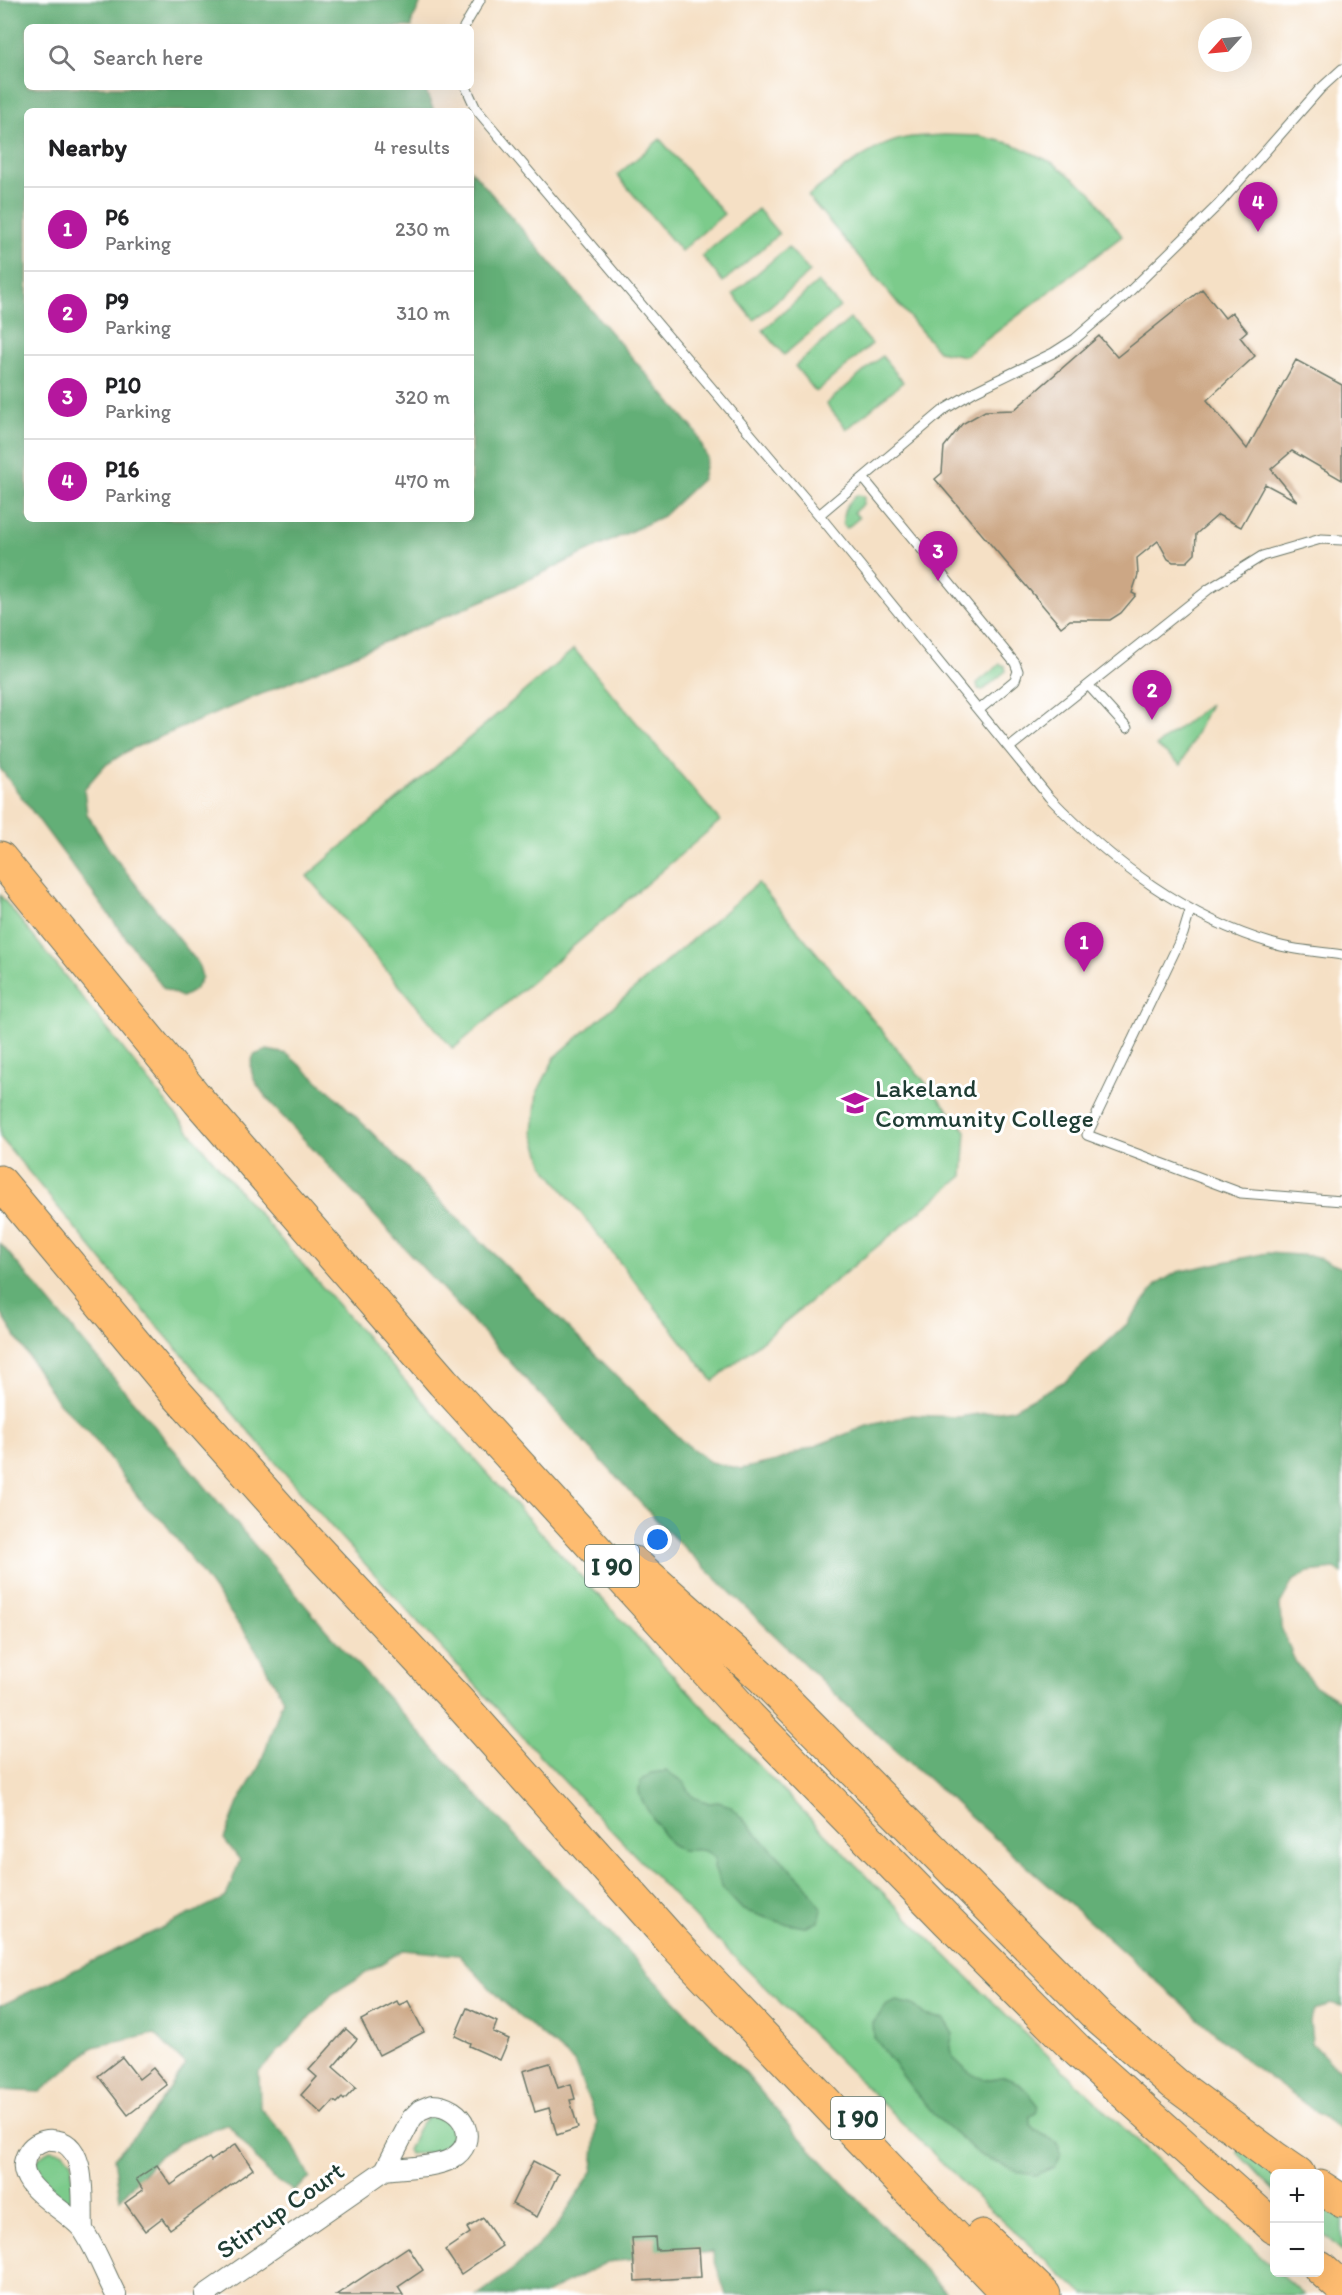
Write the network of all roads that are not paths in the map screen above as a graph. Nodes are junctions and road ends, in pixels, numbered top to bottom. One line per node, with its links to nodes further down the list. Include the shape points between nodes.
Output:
1 (480, 0): 2 (lane)
2 (466, 24)
3 (1342, 69): 5 (lane, via 1219,204 1075,339 945,409)
4 (467, 90): 6 (lane, via 476,109)
5 (864, 479): 6 (lane); 9 (lane, via 1015,663 1015,680)
6 (819, 515): 9 (lane)
7 (1342, 540): 8 (lane, via 1321,539 1262,556 1209,590)
8 (1089, 686): 10 (lane); 11 (lane)
9 (979, 710): 11 (lane)
10 (1127, 728)
11 (1009, 748): 13 (lane, via 1083,832 1118,862)
12 (0, 858): 17 (highway, I 90, via 199,1101)
13 (1190, 911): 14 (lane, via 1275,945); 16 (lane, via 1183,934 1087,1135 1241,1193)
14 (1342, 955)
15 (0, 1182): 18 (highway, I 90, via 176,1393)
16 (1342, 1201)
17 (505, 1448): 19 (highway, via 762,1677 1100,2019 1175,2084); 23 (highway, I 90, via 749,1717 948,1921 1078,2051)
18 (672, 1941): 29 (highway); 30 (highway, I 90)
19 (1291, 2169)
20 (385, 2170): 28 (street, Stirrup Court)
21 (1324, 2190): 22 (highway)
22 (1342, 2201)
23 (1271, 2223)
24 (82, 2229): 27 (street)
25 (1324, 2272): 26 (highway)
26 (1342, 2288)
27 (116, 2295)
28 (205, 2295)
29 (1010, 2295)
30 (1044, 2295)

